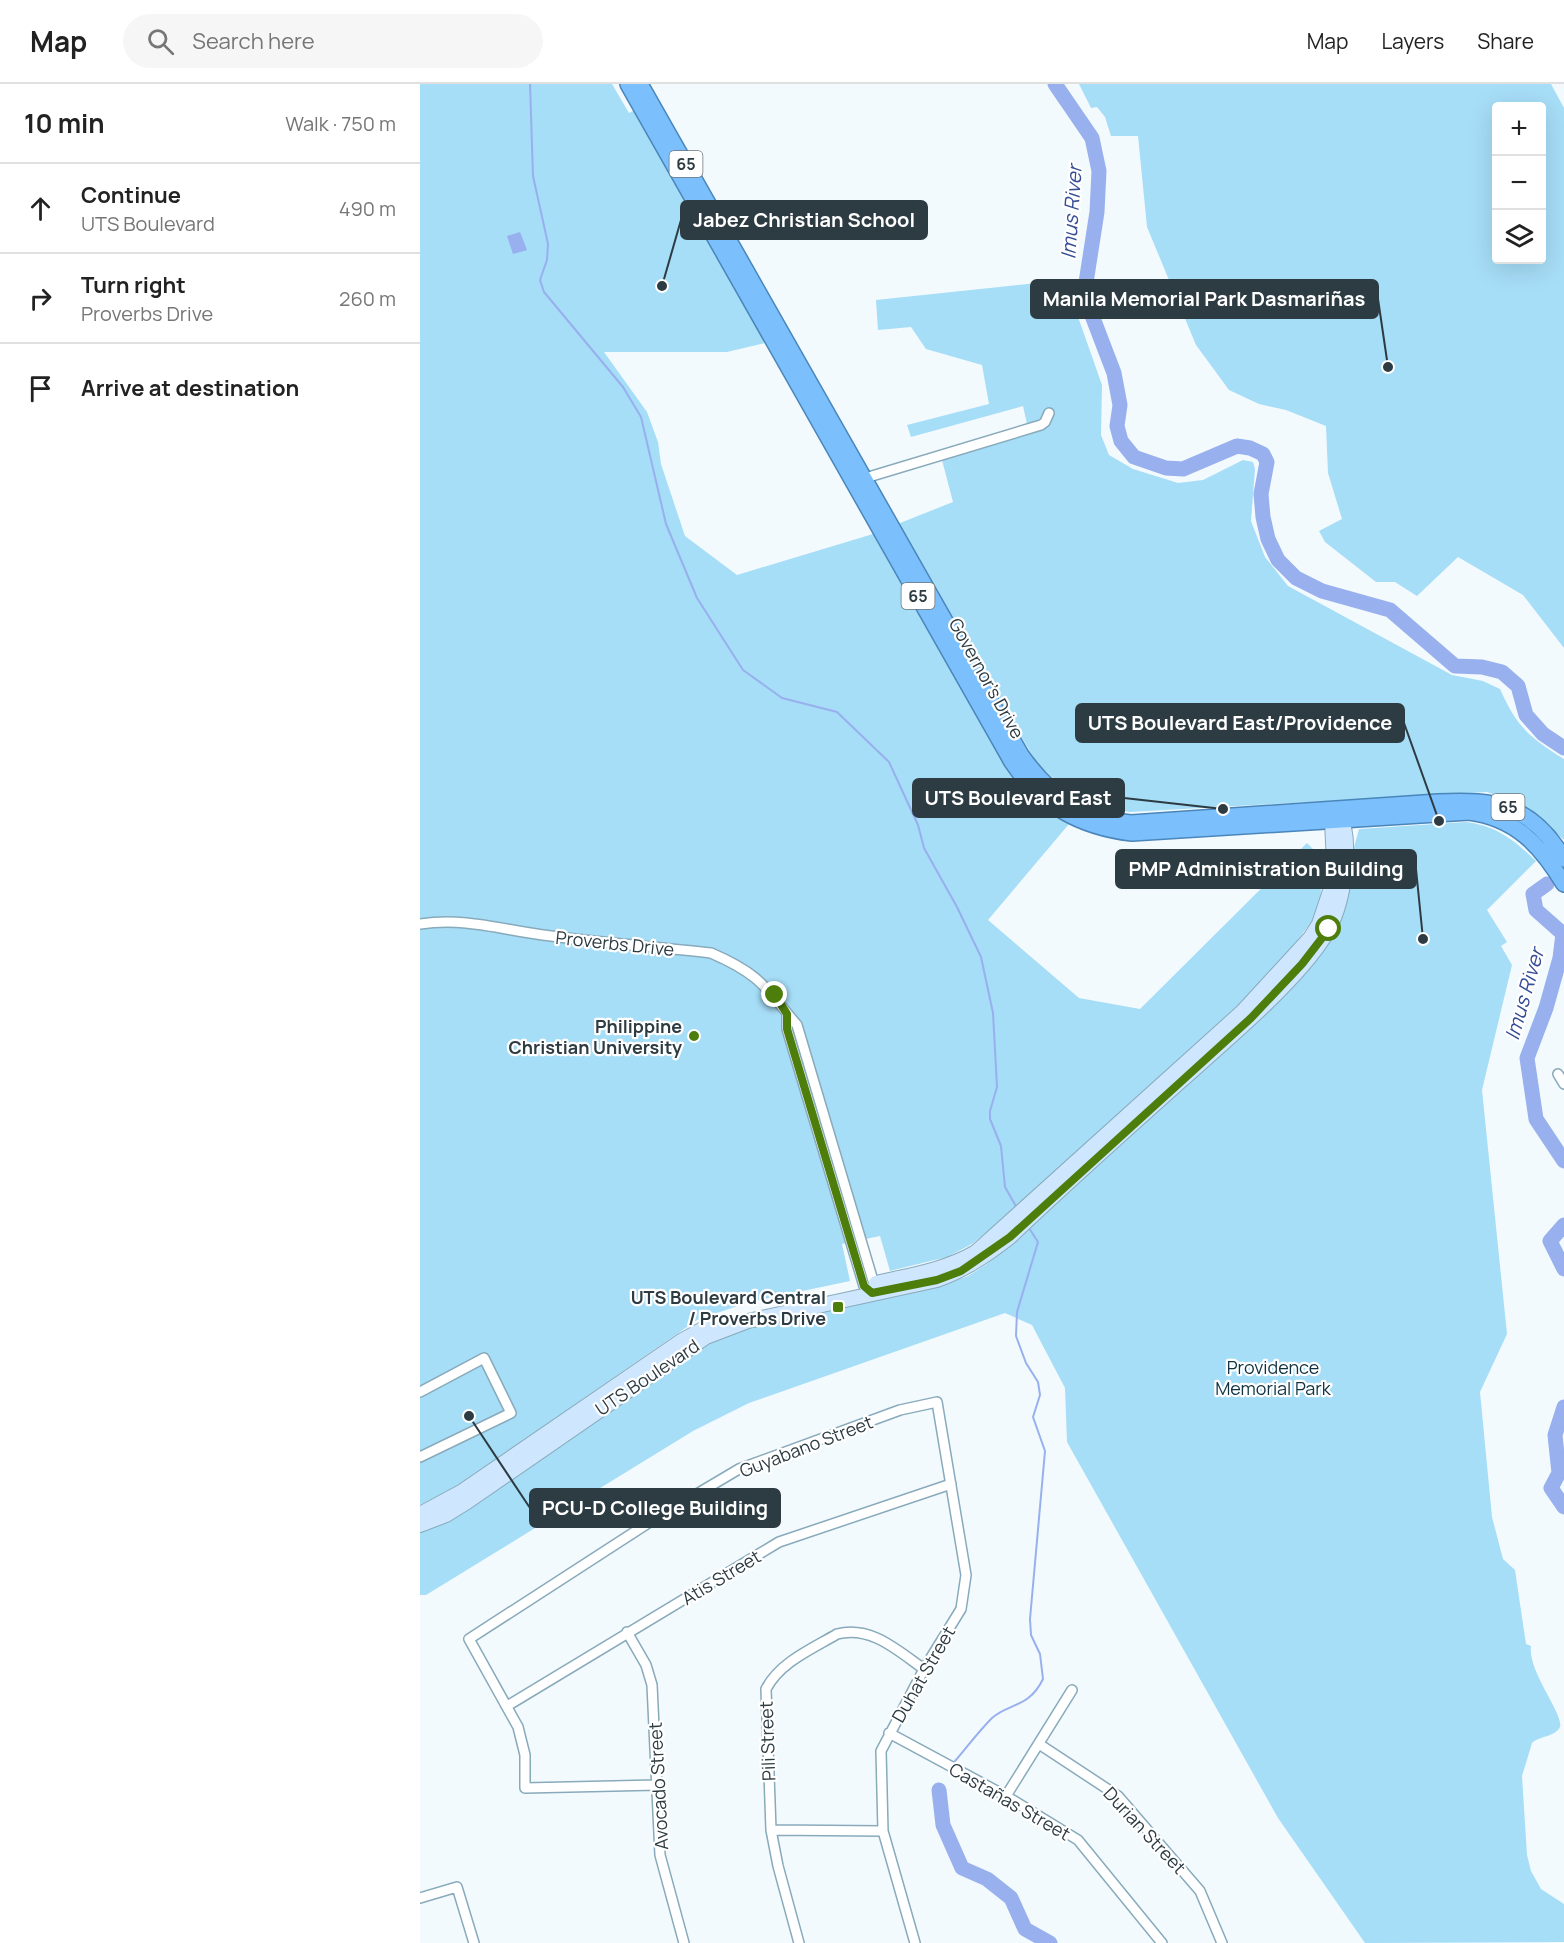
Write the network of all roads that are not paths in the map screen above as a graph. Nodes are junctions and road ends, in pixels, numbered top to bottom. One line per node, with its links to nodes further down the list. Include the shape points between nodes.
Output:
1 (628, 84): 4 (highway, Governor's Drive / 65)
2 (640, 84): 4 (highway, Governor's Drive / 65)
3 (1049, 413): 4 (street, via 1041,424)
4 (859, 480): 5 (highway, Governor's Drive / 65, via 1021,755 1063,800 1098,818 1131,823)
5 (1338, 817): 6 (highway, Governor's Drive / 65, via 1481,813 1514,826); 11 (main road, UTS Boulevard, via 1345,864 1334,917 1319,944 1251,1018 961,1271 937,1280)
6 (1558, 857): 7 (highway, Governor's Drive / 65)
7 (1564, 884)
8 (420, 924): 11 (street, Proverbs Drive, via 445,920 483,923 550,936 711,953 756,977 775,995 787,1014 787,1029)
9 (1558, 1074): 10 (street)
10 (1564, 1084)
11 (870, 1288): 16 (main road, UTS Boulevard, via 746,1312 702,1329 461,1492); 17 (main road, UTS Boulevard, via 706,1337 467,1502)
12 (420, 1392): 14 (street, via 484,1359 511,1413)
13 (937, 1402): 15 (street, Duhat Street); 21 (street, Guyabano Street, via 900,1410 739,1469 469,1639)
14 (420, 1457)
15 (951, 1484): 18 (street, Atis Street, via 779,1542); 19 (street, Duhat Street, via 964,1561 965,1595 961,1609)
16 (420, 1514)
17 (420, 1525)
18 (627, 1632): 21 (street, Atis Street); 24 (street, Avocado Street, via 646,1665 652,1685)
19 (924, 1669): 22 (street, Duhat Street); 26 (street, Pili Street, via 875,1636 847,1631 773,1676 765,1700)
20 (1072, 1690): 23 (street)
21 (507, 1706): 24 (street, via 518,1727 525,1755 525,1788)
22 (889, 1733): 25 (street, Castañas Street); 27 (street, Duhat Street, via 880,1762)
23 (1039, 1743): 25 (street); 34 (street, Durian Street, via 1118,1796 1200,1891)
24 (657, 1785): 30 (street, Avocado Street, via 660,1855)
25 (1006, 1796): 33 (street, Castañas Street, via 1078,1840)
26 (771, 1830): 27 (street); 31 (street, Pili Street)
27 (883, 1832): 32 (street, Duhat Street)
28 (420, 1898): 29 (street, via 457,1887)
29 (474, 1943)
30 (684, 1943)
31 (800, 1943)
32 (915, 1943)
33 (1162, 1943)
34 (1222, 1943)

